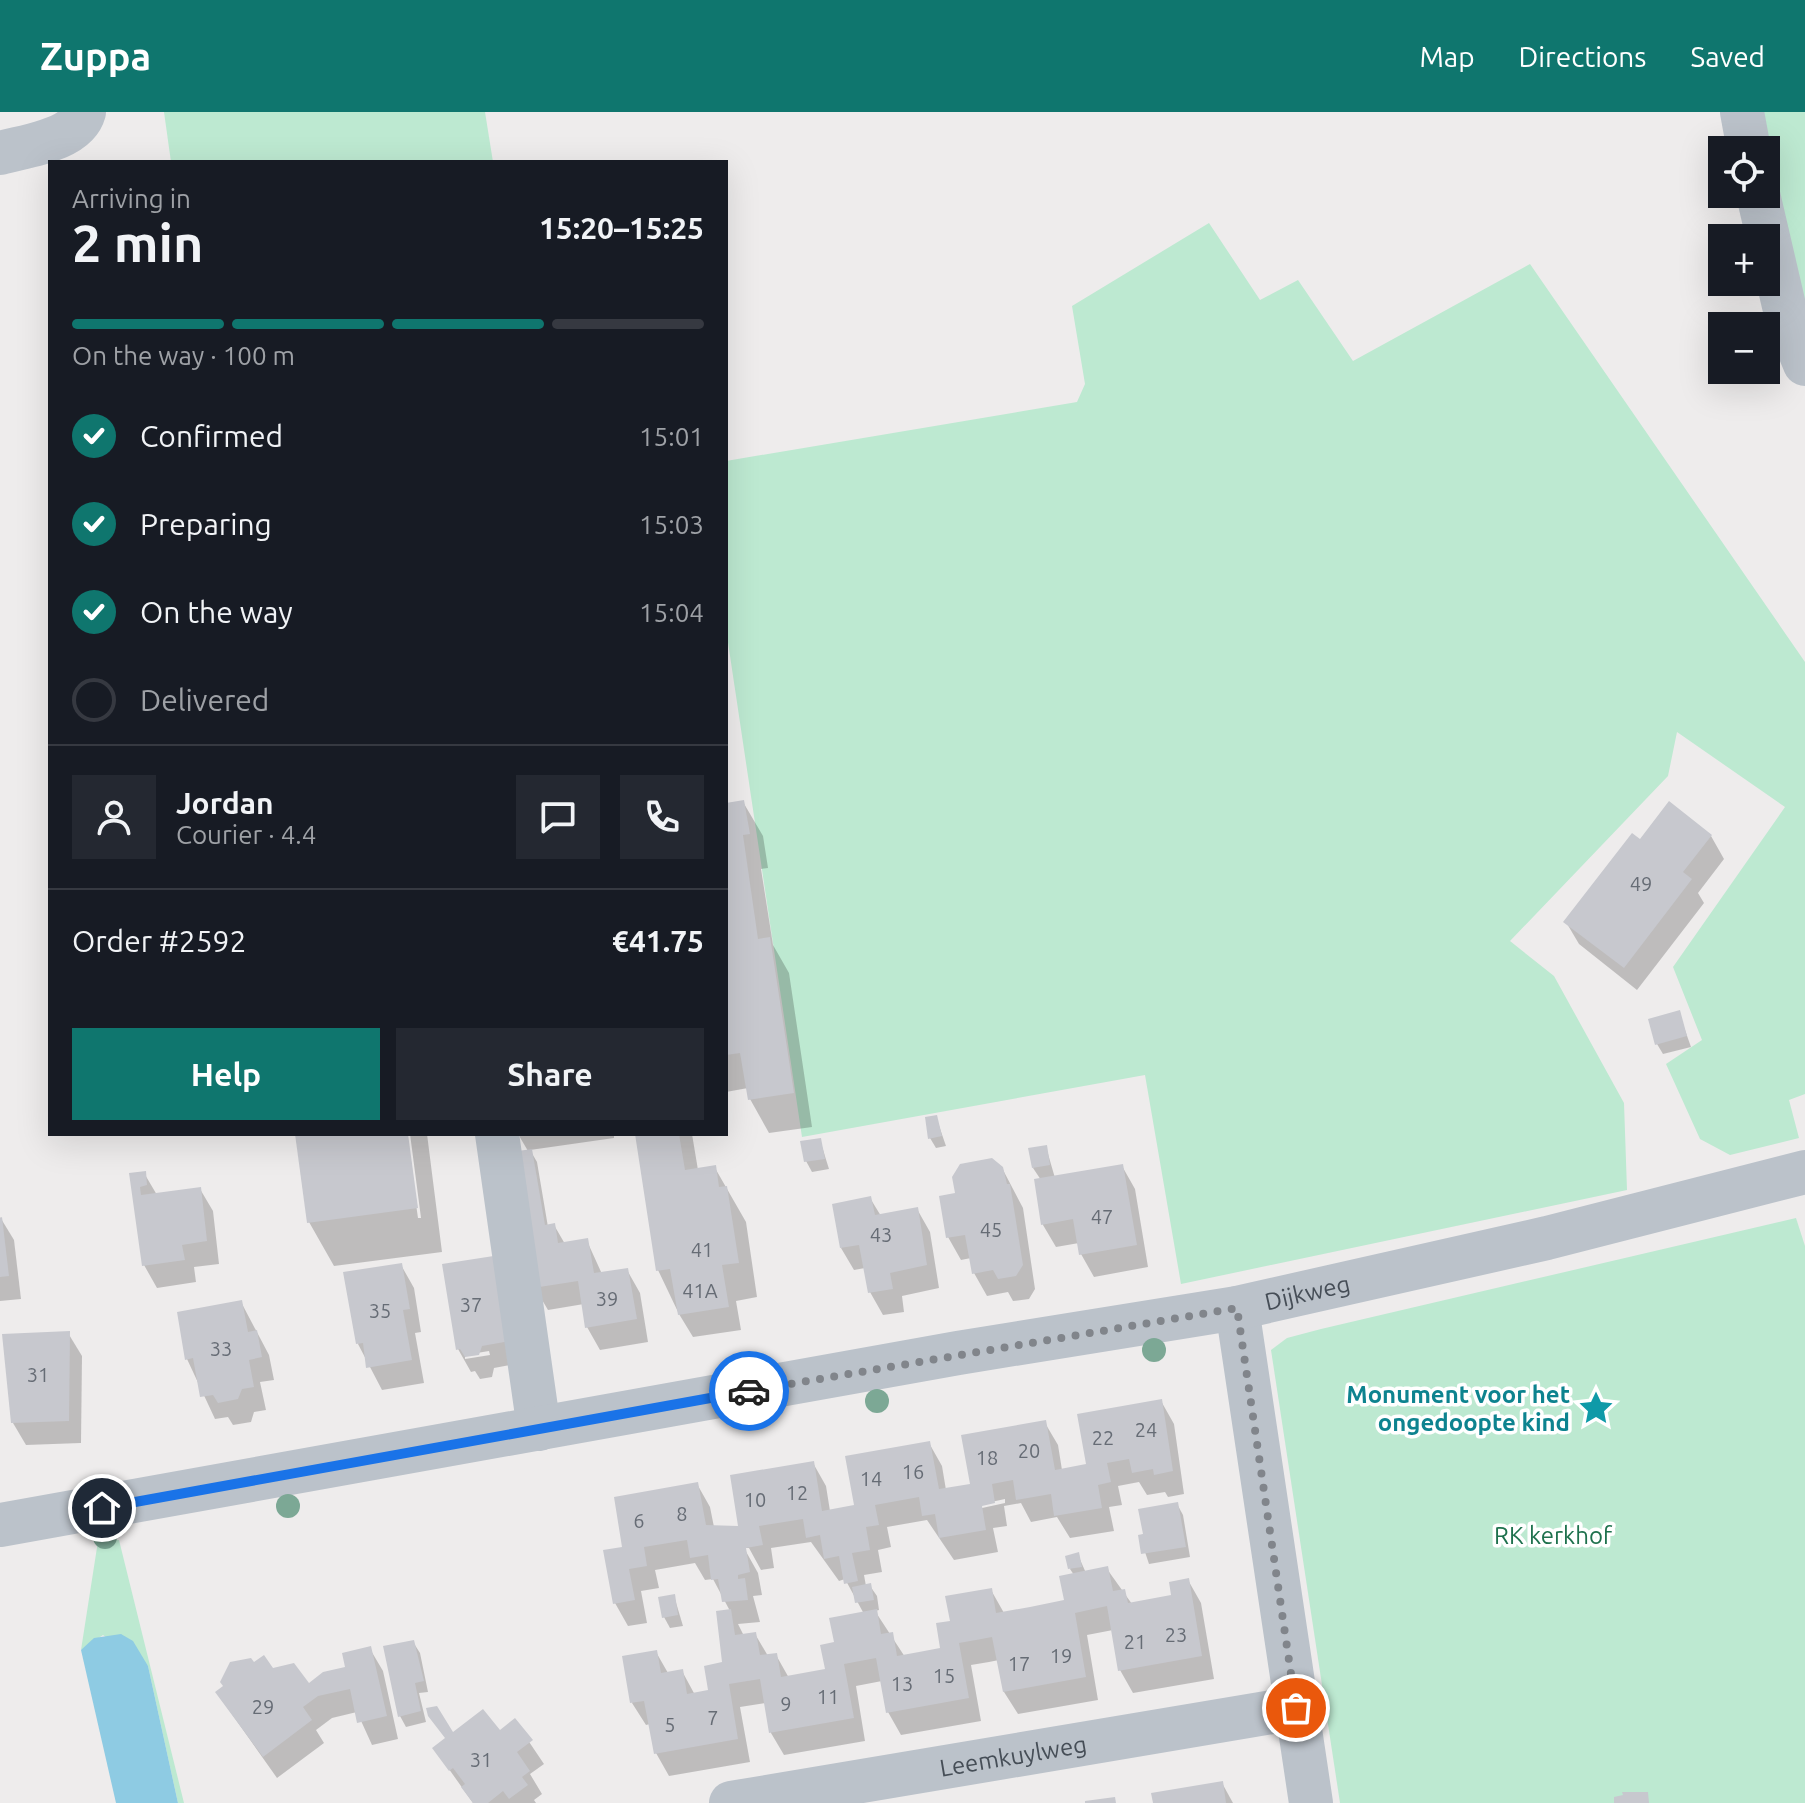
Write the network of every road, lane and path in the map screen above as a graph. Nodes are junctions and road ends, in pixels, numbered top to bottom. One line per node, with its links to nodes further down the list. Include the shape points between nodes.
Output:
1 (84, 112): 4 (street, via 63,135)
2 (1742, 112): 3 (street)
3 (1746, 136)
4 (0, 153)
5 (1761, 208): 6 (street, via 1788,323)
6 (1805, 364)
7 (497, 1136): 10 (street)
8 (1805, 1172): 9 (street, Dijkweg, via 1547,1238)
9 (1237, 1308): 10 (street, Dijkweg); 12 (street)
10 (539, 1429): 11 (street, Dijkweg)
11 (0, 1525)
12 (1296, 1708): 13 (street, Leemkuylweg); 15 (street)
13 (888, 1790): 14 (street, Leemkuylweg)
14 (731, 1803)
15 (1311, 1803)

